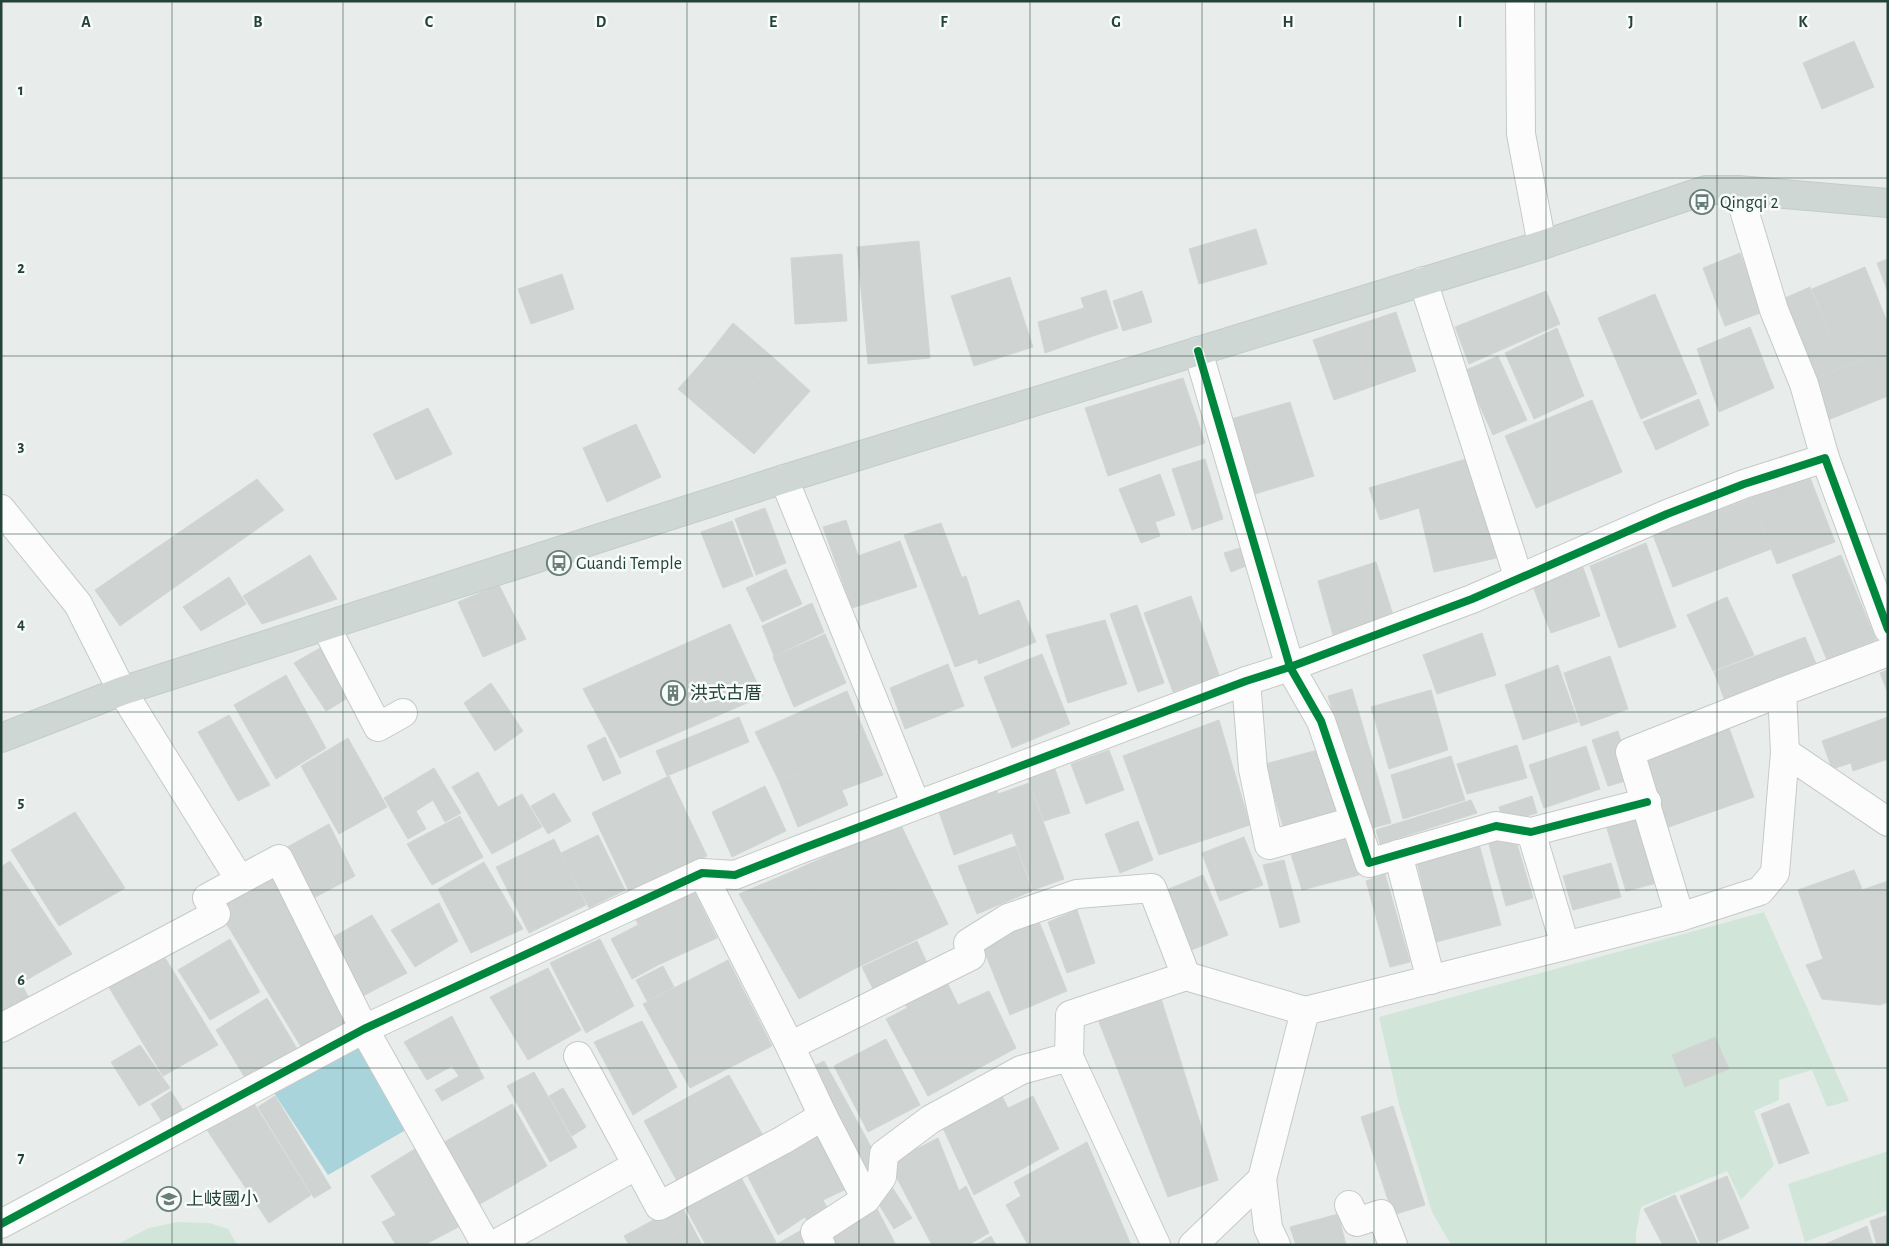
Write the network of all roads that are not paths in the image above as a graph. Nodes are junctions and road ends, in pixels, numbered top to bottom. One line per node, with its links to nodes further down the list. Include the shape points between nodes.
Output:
1 (1520, 1): 4 (street, via 1521,134)
2 (1738, 190): 3 (main road); 4 (main road, via 1706,190); 7 (street, via 1774,310 1804,384)
3 (1888, 203)
4 (1542, 245): 5 (main road)
5 (1423, 281): 6 (main road); 10 (street)
6 (1198, 351): 8 (main road); 14 (street)
7 (1825, 458): 10 (street, via 1744,484 1667,514); 12 (street)
8 (784, 479): 11 (main road); 22 (street)
9 (1, 509): 16 (street, via 78,604)
10 (1519, 579): 14 (street)
11 (326, 627): 16 (main road); 18 (street, via 378,727)
12 (1888, 628)
13 (1888, 652): 17 (street)
14 (1290, 667): 15 (street); 23 (street, via 1321,721)
15 (1246, 681): 22 (street); 23 (street, via 1254,769 1269,845)
16 (122, 691): 19 (main road); 28 (street)
17 (1782, 692): 20 (street); 21 (street, via 1630,752)
18 (403, 713)
19 (1, 738)
20 (1785, 752): 24 (street); 29 (street, via 1775,873 1760,891)
21 (1646, 802): 25 (street); 29 (street)
22 (916, 805): 27 (street, via 735,875)
23 (1354, 821): 26 (street, via 1369,863)
24 (1888, 822)
25 (1531, 832): 26 (street, via 1496,826); 30 (street)
26 (1398, 854): 32 (street)
27 (702, 873): 35 (street); 36 (street)
28 (240, 880): 34 (street, via 207,898 216,914); 35 (street, via 279,859)
29 (1680, 917): 30 (street)
30 (1566, 945): 32 (street)
31 (1186, 976): 33 (street); 36 (street, via 1152,888 1077,894 1008,918 968,943 971,956); 38 (street, via 1070,1016)
32 (1431, 980): 33 (street)
33 (1305, 1011): 41 (street)
34 (1, 1028)
35 (364, 1029): 44 (street); 45 (street)
36 (790, 1046): 39 (street)
37 (578, 1056): 40 (street)
38 (1069, 1057): 42 (street, via 1021,1070 931,1119 884,1154 882,1177); 48 (street)
39 (823, 1116): 40 (street, via 659,1206); 42 (street)
40 (637, 1165): 46 (street)
41 (1262, 1179): 49 (street); 50 (street, via 1268,1228)
42 (866, 1199): 47 (street, via 815,1232)
43 (1349, 1205): 51 (street, via 1357,1222 1381,1214)
44 (1, 1224)
45 (486, 1245)
46 (494, 1245)
47 (821, 1245)
48 (1156, 1245)
49 (1192, 1245)
50 (1276, 1245)
51 (1393, 1245)

